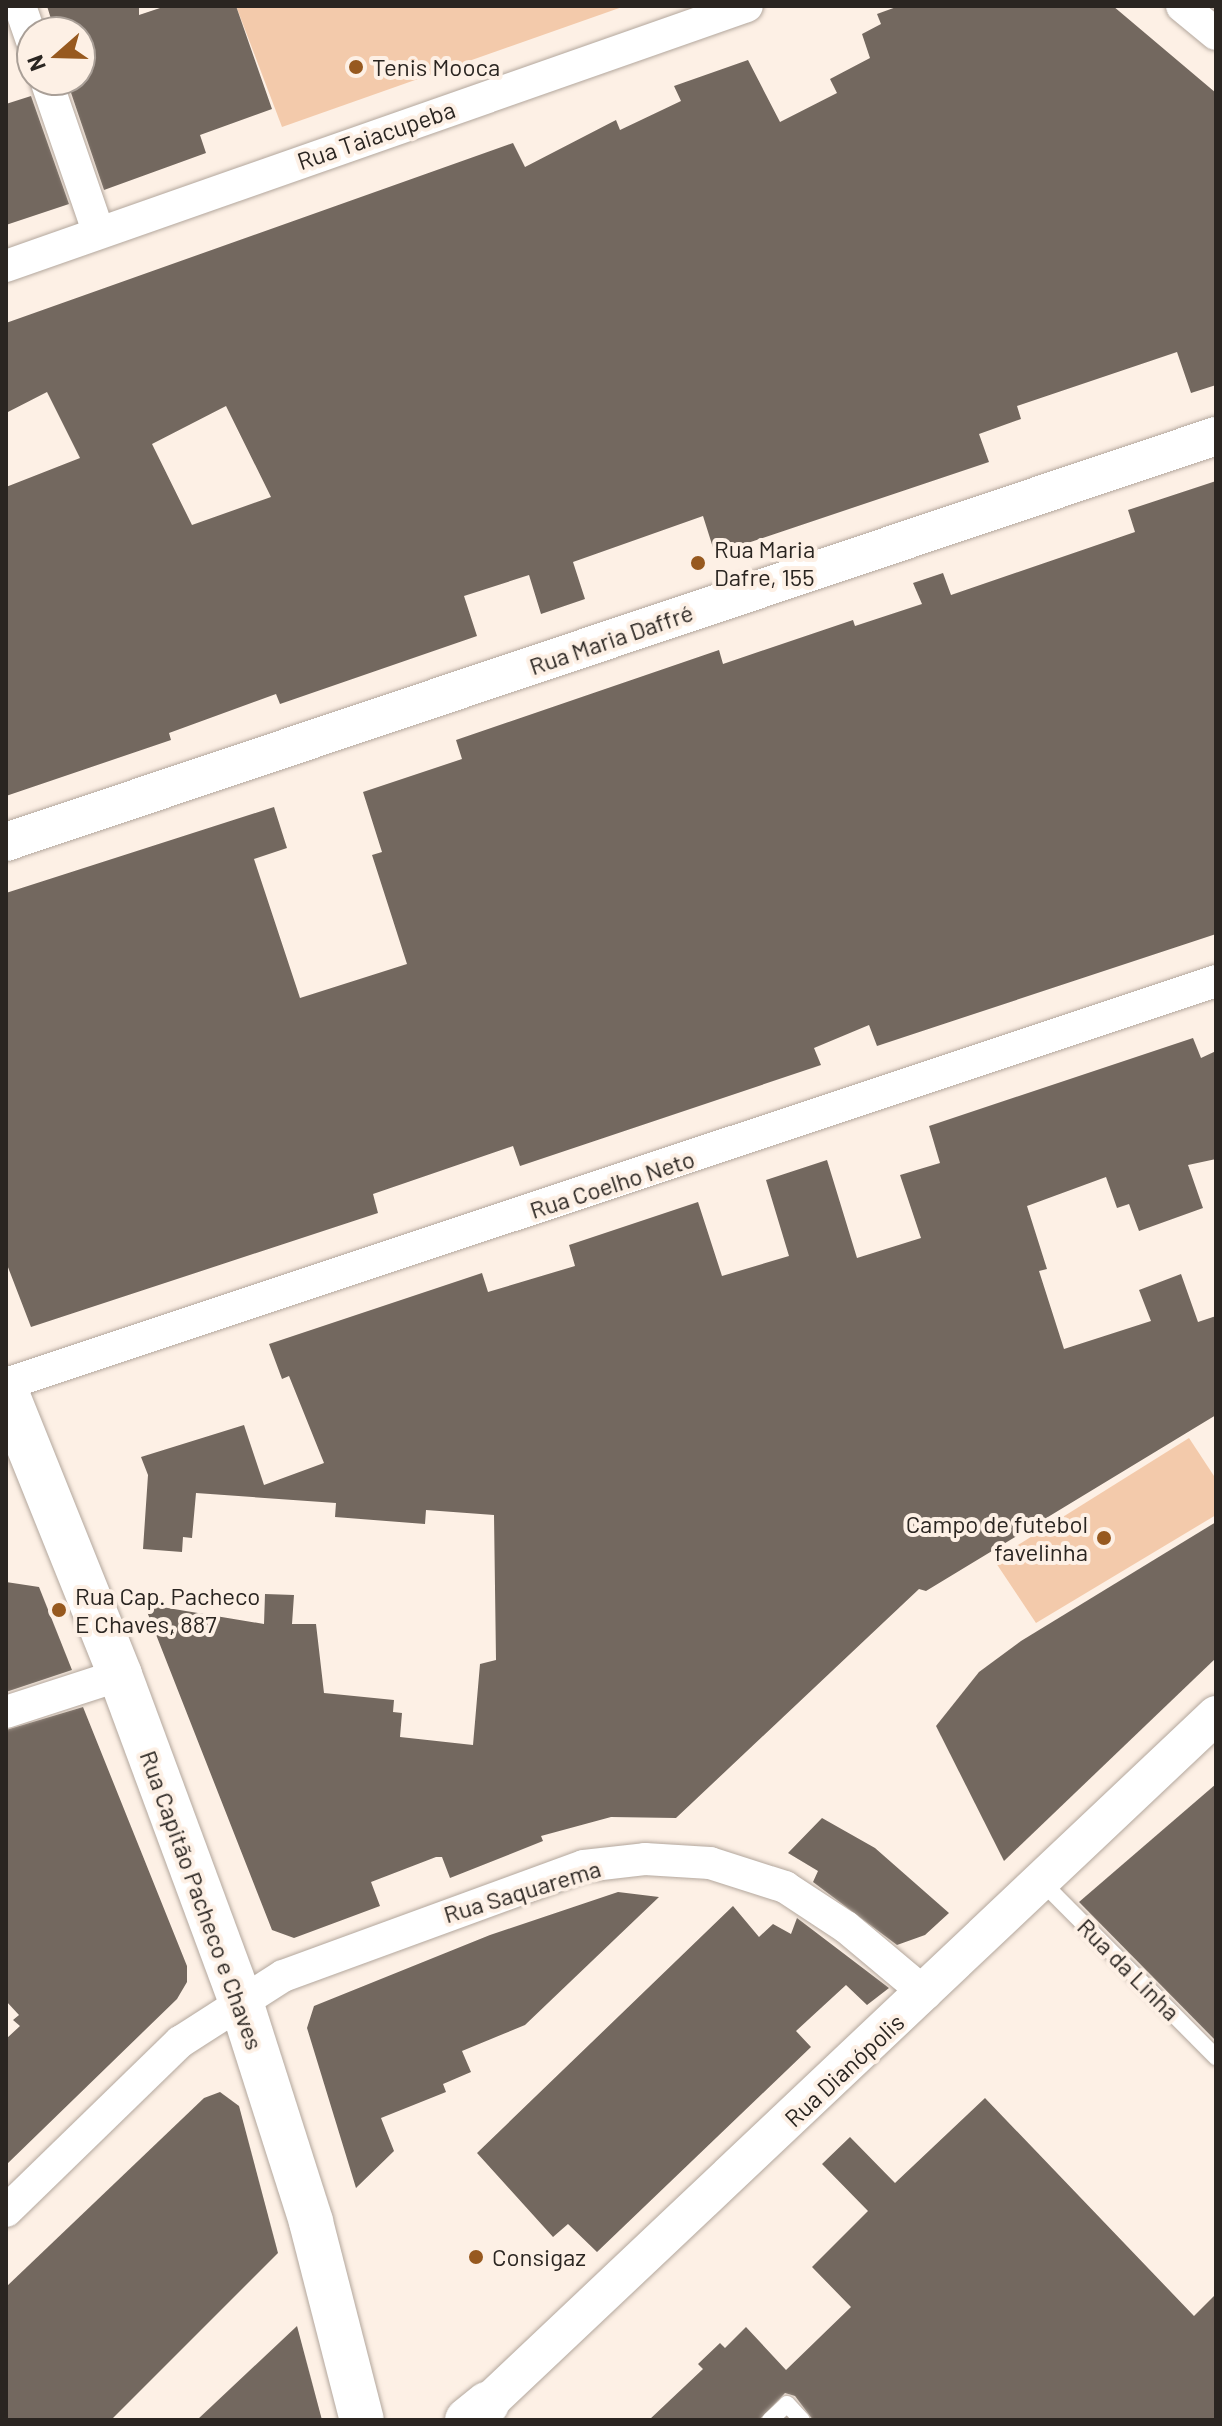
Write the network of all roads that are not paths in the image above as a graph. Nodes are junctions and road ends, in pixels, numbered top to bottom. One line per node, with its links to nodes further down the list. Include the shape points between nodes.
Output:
1 (747, 6): 5 (street, Rua Taiacupeba)
2 (1182, 6): 3 (street)
3 (1216, 34)
4 (52, 96): 5 (street)
5 (98, 231): 6 (street, Rua Taiacupeba)
6 (6, 266)
7 (1216, 436): 8 (street, Rua Maria Daffré)
8 (6, 842)
9 (1216, 981): 10 (street, Rua Coelho Neto)
10 (6, 1384)
11 (6, 1391): 12 (main road, Rua Capitão Pacheco e Chaves)
12 (120, 1675): 13 (street); 17 (main road, Rua Capitão Pacheco e Chaves)
13 (6, 1712)
14 (1216, 1715): 15 (street, Rua Dianópolis)
15 (1042, 1882): 16 (street, Rua Dianópolis); 18 (lane, Rua da Linha)
16 (926, 1994): 17 (street, Rua Saquarema, via 846,1927 785,1887 710,1863 645,1859 584,1866 396,1931 283,1976); 20 (street, Rua Dianópolis)
17 (241, 2002): 19 (street, Rua Saquarema, via 180,2042); 21 (main road, Rua Capitão Pacheco e Chaves, via 311,2222)
18 (1216, 2057)
19 (6, 2211)
20 (481, 2415)
21 (362, 2420)
22 (770, 2420): 23 (lane, via 787,2404)
23 (802, 2420)

